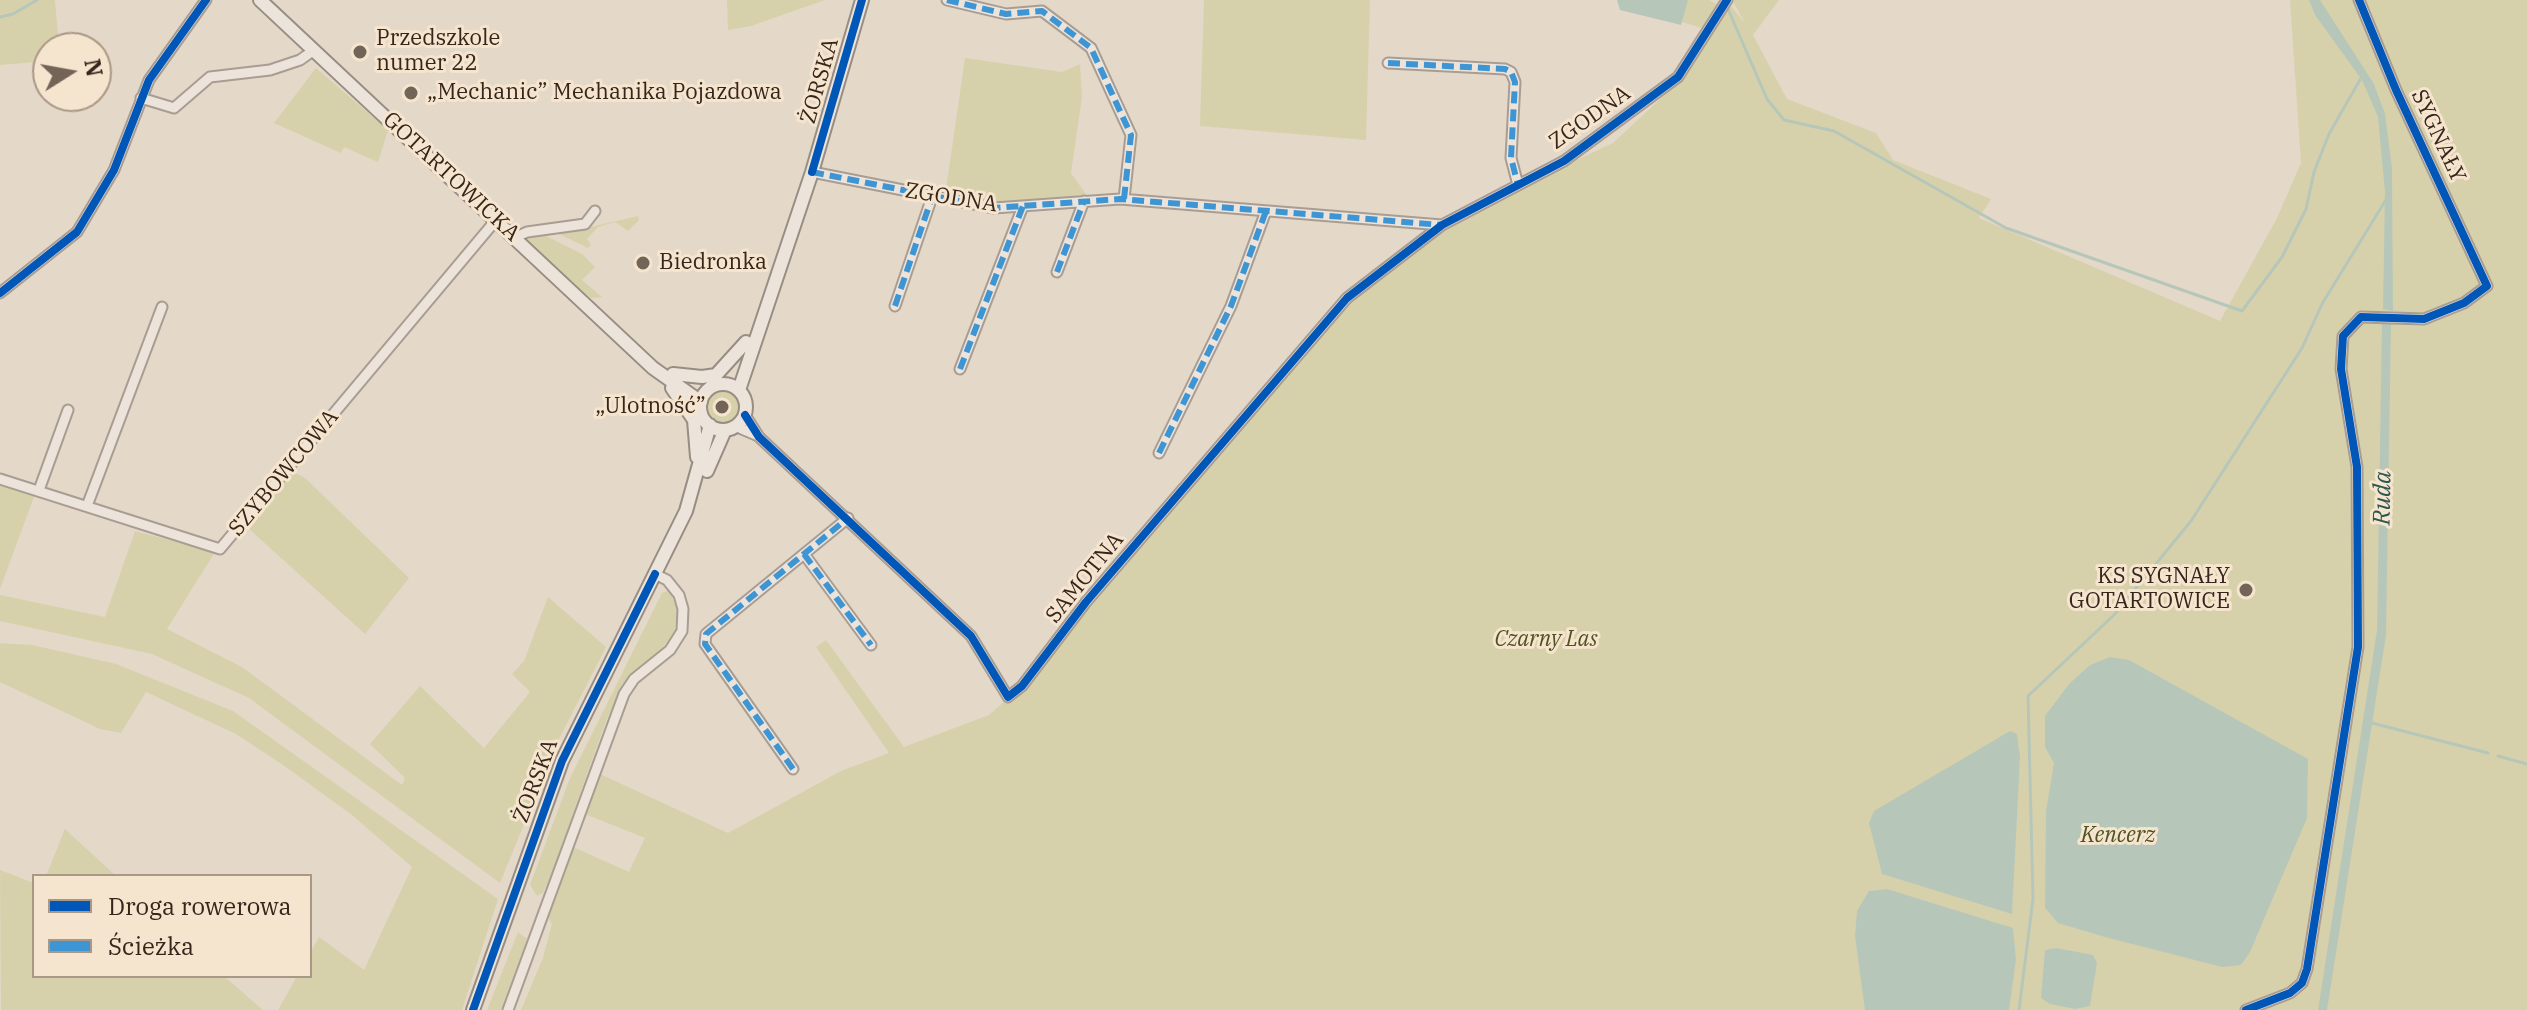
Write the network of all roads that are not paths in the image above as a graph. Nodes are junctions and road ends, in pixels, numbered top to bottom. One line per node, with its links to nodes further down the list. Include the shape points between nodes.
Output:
1 (206, 0): 9 (street)
2 (260, 0): 7 (main road, GOTARTOWICKA)
3 (862, 0): 10 (main road, ŻORSKA)
4 (947, 0): 13 (street, via 1006,14 1042,11 1091,48 1131,135)
5 (2359, 0): 51 (street, SYGNAŁY, via 2487,286 2464,303 2424,319 2364,316 2348,329 2340,356 2357,467 2358,647 2307,969 2302,983 2290,993)
6 (1727, 1): 11 (street, ZGODNA, via 1678,77 1564,161)
7 (314, 50): 9 (street, via 270,70 210,77 174,108); 18 (main road, GOTARTOWICKA)
8 (1388, 63): 11 (street, via 1511,72 1511,158)
9 (141, 98): 22 (street, via 114,170 77,232)
10 (812, 172): 12 (street, ZGODNA); 25 (main road, ŻORSKA)
11 (1518, 185): 19 (street, ZGODNA)
12 (932, 197): 15 (street, ZGODNA, via 994,208); 23 (street)
13 (1124, 199): 14 (street, ZGODNA); 17 (street, ZGODNA)
14 (1084, 201): 15 (street, ZGODNA); 21 (street)
15 (1023, 206): 27 (street)
16 (595, 211): 20 (street, via 585,224)
17 (1266, 211): 19 (street, ZGODNA); 38 (street, via 1231,306)
18 (496, 220): 20 (main road, GOTARTOWICKA); 42 (street, SZYBOWCOWA, via 220,549)
19 (1442, 225): 43 (street, SAMOTNA, via 1347,298 1008,697 971,636)
20 (516, 237): 28 (main road, GOTARTOWICKA)
21 (1057, 272)
22 (0, 293)
23 (895, 306)
24 (162, 307): 42 (street)
25 (763, 312): 26 (main road, ŻORSKA); 31 (main road, ŻORSKA)
26 (746, 342): 28 (main road, via 716,375); 29 (main road, ŻORSKA)
27 (960, 369)
28 (668, 375): 30 (main road, GOTARTOWICKA); 32 (main road, GOTARTOWICKA); 40 (main road, via 694,420)
29 (725, 384): 30 (main road); 31 (main road)
30 (708, 390): 32 (main road)
31 (739, 390): 34 (main road)
32 (701, 402): 35 (main road)
33 (68, 410): 41 (street)
34 (745, 415): 36 (main road); 37 (street, SAMOTNA)
35 (710, 425): 36 (main road); 40 (main road, ŻORSKA)
36 (730, 428): 37 (street, SAMOTNA); 44 (main road, ŻORSKA)
37 (759, 437): 43 (street, SAMOTNA)
38 (1159, 453)
39 (0, 479): 41 (street, SZYBOWCOWA)
40 (696, 481): 44 (main road, ŻORSKA)
41 (39, 490): 42 (street, SZYBOWCOWA)
42 (87, 506)
43 (848, 518): 45 (street)
44 (677, 529): 46 (main road, ŻORSKA)
45 (804, 554): 47 (street); 48 (street, via 706,634 705,644)
46 (655, 574): 49 (main road, ŻORSKA, via 573,735); 50 (street, via 679,595 682,631 670,650 624,694)
47 (871, 645)
48 (793, 769)
49 (473, 1010)
50 (508, 1010)
51 (2246, 1010)

